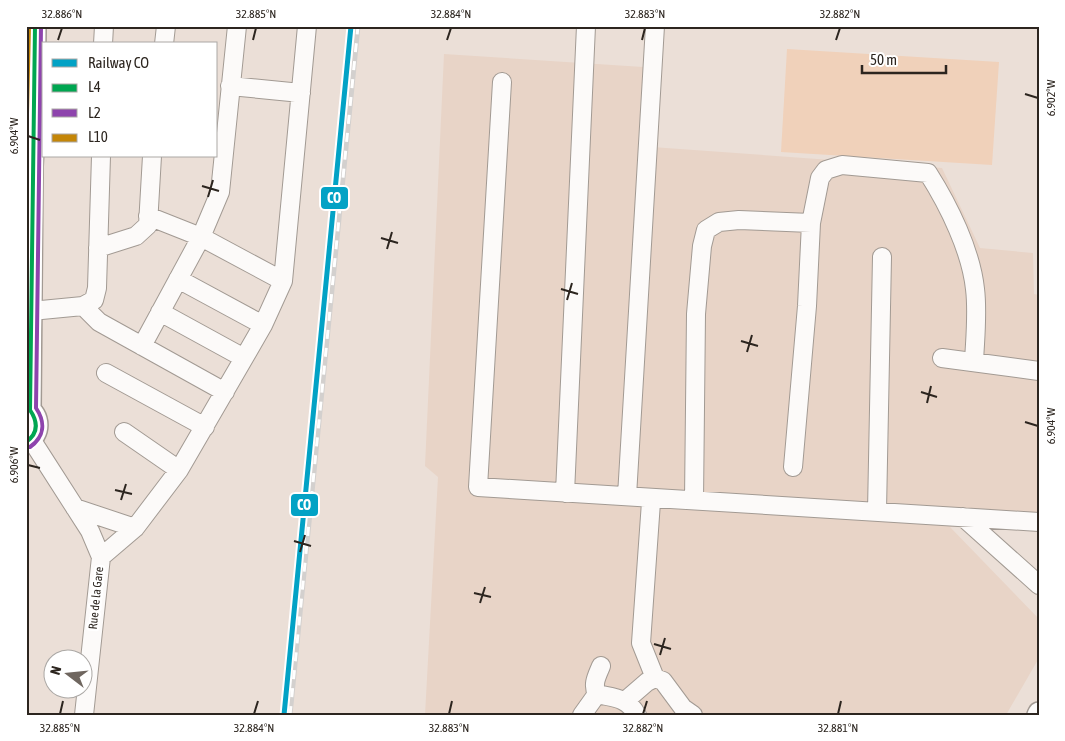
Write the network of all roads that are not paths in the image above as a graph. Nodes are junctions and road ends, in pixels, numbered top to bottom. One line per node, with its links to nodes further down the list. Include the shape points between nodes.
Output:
1 (35, 26): 13 (main road)
2 (104, 26): 8 (street)
3 (166, 26): 9 (street)
4 (237, 26): 12 (street)
5 (307, 26): 11 (street)
6 (586, 26): 40 (street)
7 (655, 26): 41 (street)
8 (103, 42)
9 (164, 42)
10 (502, 82): 40 (street, via 478,487)
11 (301, 93): 12 (street); 22 (street)
12 (225, 96): 18 (street, via 220,192)
13 (39, 130): 24 (main road, via 32,166)
14 (101, 158): 19 (street)
15 (152, 158): 16 (street)
16 (148, 216): 18 (street); 19 (street, via 148,225 136,236)
17 (811, 223): 30 (street, via 820,178 826,170 842,165 928,173 970,258 976,291); 38 (street, via 808,306); 42 (street, via 739,220 719,222 706,230 696,314)
18 (201, 237): 21 (street); 22 (street)
19 (98, 248): 23 (street, via 96,294 94,300)
20 (882, 257): 45 (street)
21 (178, 279): 25 (street); 26 (street)
22 (283, 281): 26 (street)
23 (83, 306): 24 (street); 27 (street, via 99,322)
24 (31, 311): 34 (main road)
25 (160, 312): 27 (street); 28 (street)
26 (263, 325): 28 (street)
27 (142, 346): 33 (street)
28 (244, 358): 33 (street)
29 (942, 358): 30 (street)
30 (974, 362): 31 (street)
31 (1039, 371)
32 (106, 373): 35 (street)
33 (225, 392): 35 (street)
34 (28, 408): 37 (main road, via 36,416 38,424)
35 (205, 427): 39 (street)
36 (124, 432): 39 (street)
37 (29, 441): 44 (street, Rue de la Gare)
38 (793, 466)
39 (179, 470): 48 (street)
40 (565, 492): 41 (street)
41 (627, 496): 42 (street)
42 (694, 500): 45 (street)
43 (651, 502): 52 (street, via 641,642)
44 (75, 508): 48 (street); 49 (street, Rue de la Gare)
45 (877, 512): 46 (street)
46 (963, 516): 47 (street); 50 (street)
47 (1039, 522)
48 (135, 528): 49 (street)
49 (101, 557): 55 (street, Rue de la Gare)
50 (1039, 585)
51 (601, 666): 53 (street, via 595,679)
52 (655, 678): 54 (street); 58 (street, via 663,681 683,708)
53 (597, 694): 54 (street); 56 (street)
54 (625, 701): 57 (street)
55 (84, 715)
56 (582, 715)
57 (637, 715)
58 (694, 715)

